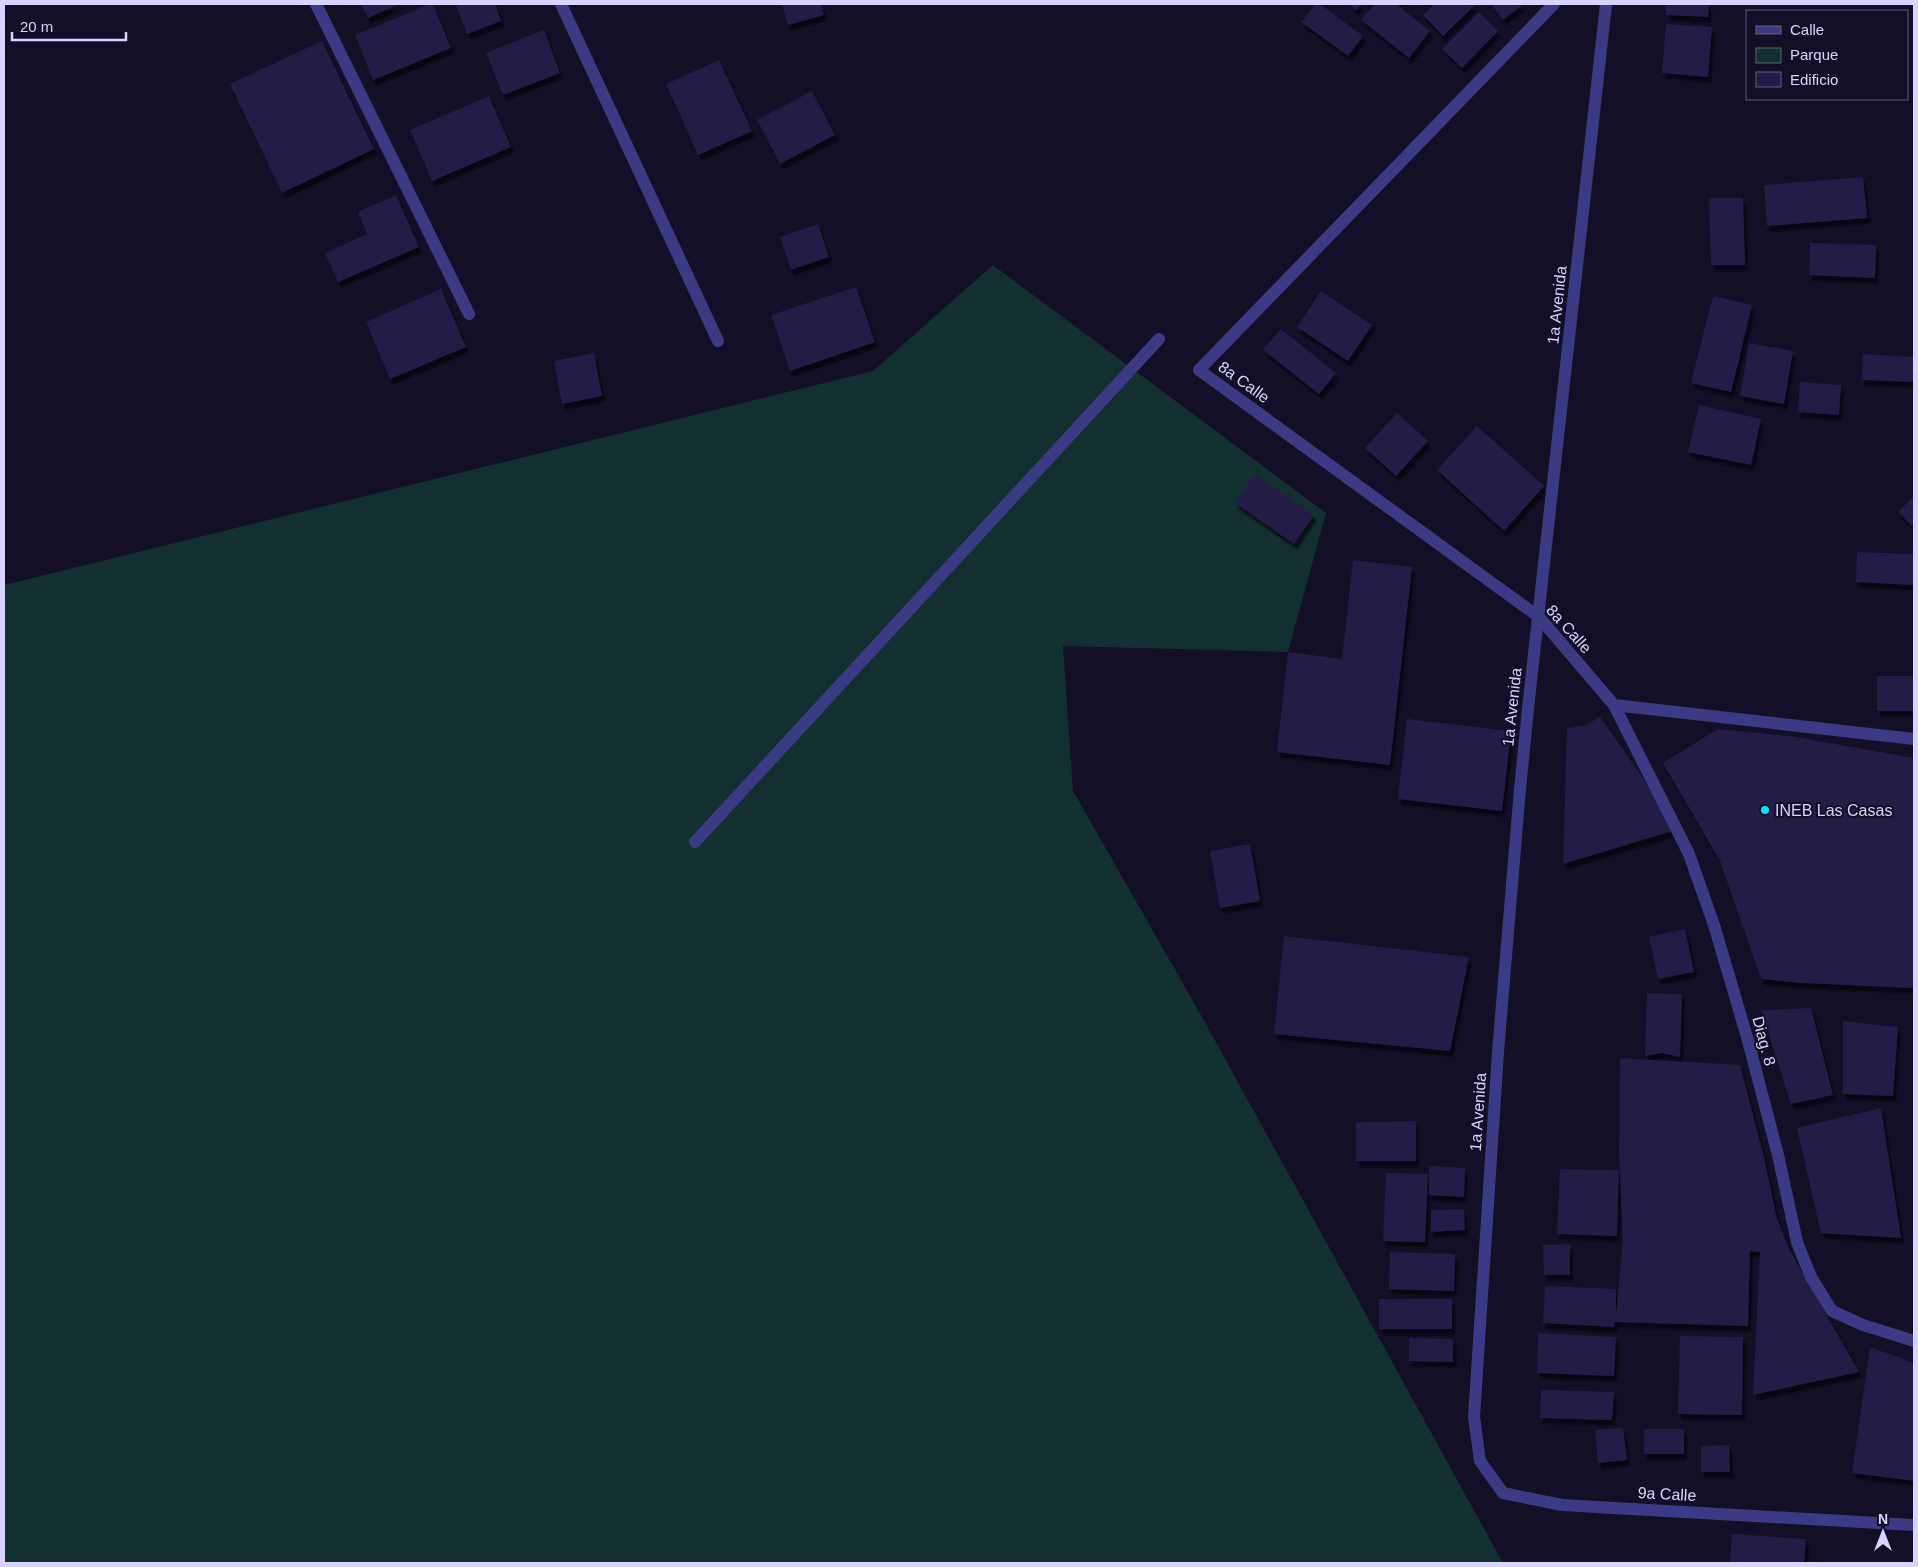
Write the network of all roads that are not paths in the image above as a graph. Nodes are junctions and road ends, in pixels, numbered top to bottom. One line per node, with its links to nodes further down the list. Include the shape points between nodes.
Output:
1 (316, 4): 5 (street)
2 (561, 4): 7 (street)
3 (1554, 4): 8 (street, 8a Calle, via 1199,370)
4 (1606, 4): 8 (street, 1a Avenida)
5 (469, 314)
6 (1159, 339): 11 (street)
7 (718, 341)
8 (1539, 617): 9 (street, 8a Calle); 13 (street, 1a Avenida, via 1528,699 1508,919)
9 (1614, 705): 10 (street); 12 (street, Diag. 8, via 1689,854 1714,925 1773,1137 1797,1242 1811,1277 1832,1312)
10 (1914, 739)
11 (695, 842)
12 (1914, 1341)
13 (1474, 1417): 14 (street, 9a Calle, via 1480,1461 1503,1493 1562,1505)
14 (1914, 1525)

